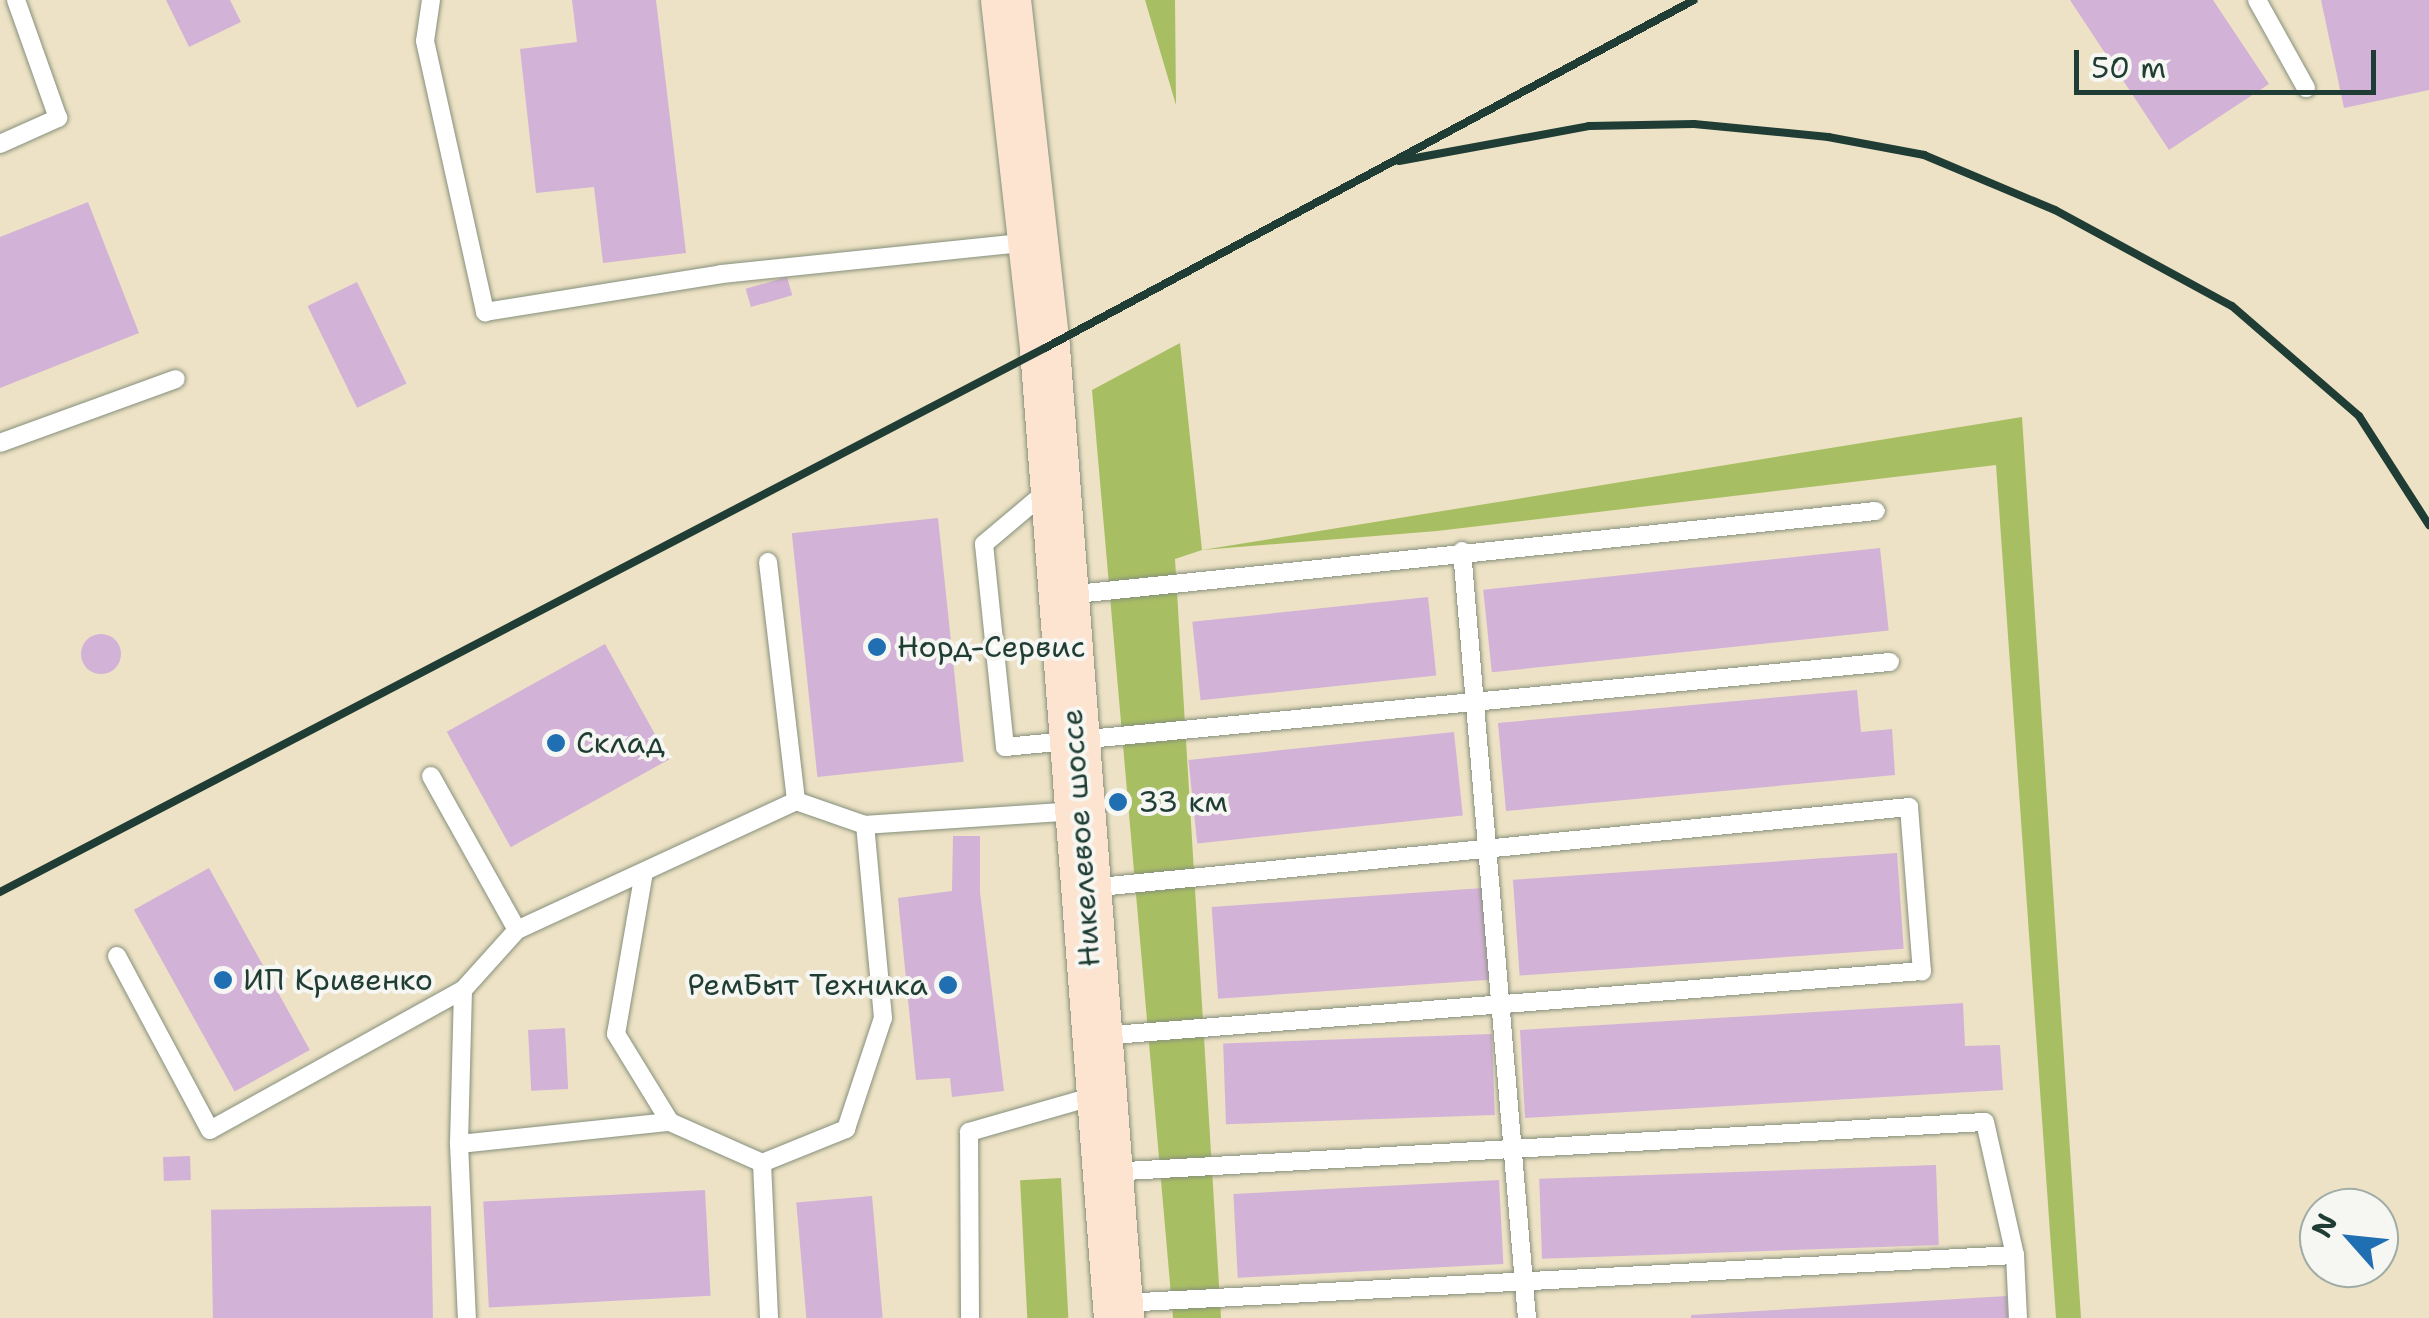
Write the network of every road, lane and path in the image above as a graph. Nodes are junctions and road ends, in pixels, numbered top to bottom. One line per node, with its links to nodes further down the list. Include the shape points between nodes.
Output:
1 (16, 0): 6 (lane, via 58,118)
2 (431, 0): 7 (lane, via 426,41 485,312 721,274)
3 (1006, 0): 7 (main road, Никелевое шоссе)
4 (2257, 0): 5 (lane)
5 (2306, 88)
6 (0, 144)
7 (1030, 242): 10 (main road, Никелевое шоссе)
8 (176, 380): 9 (lane)
9 (0, 443)
10 (1056, 484): 14 (main road, Никелевое шоссе); 17 (lane, via 984,544 1006,748)
11 (1876, 511): 12 (lane)
12 (1462, 551): 14 (lane); 16 (lane)
13 (768, 562): 19 (lane)
14 (1061, 596): 17 (main road, Никелевое шоссе)
15 (1890, 662): 16 (lane)
16 (1474, 704): 17 (lane); 22 (lane)
17 (1075, 741): 20 (main road, Никелевое шоссе)
18 (431, 776): 25 (lane)
19 (796, 801): 21 (lane); 23 (lane)
20 (1078, 811): 21 (lane); 24 (main road, Никелевое шоссе)
21 (865, 825): 34 (lane, via 883,1018 846,1129)
22 (1486, 851): 24 (lane); 28 (lane); 28 (lane, via 1909,807 1922,972)
23 (644, 872): 25 (lane); 31 (lane, via 616,1034)
24 (1084, 889): 29 (main road, Никелевое шоссе)
25 (518, 930): 27 (lane)
26 (117, 956): 27 (lane, via 210,1130)
27 (463, 990): 32 (lane)
28 (1500, 1006): 29 (lane); 33 (lane)
29 (1097, 1036): 30 (main road, Никелевое шоссе)
30 (1103, 1094): 35 (main road, Никелевое шоссе); 41 (lane, via 969,1132)
31 (670, 1122): 32 (lane); 34 (lane)
32 (459, 1144): 39 (lane)
33 (1511, 1150): 35 (lane); 36 (lane, via 1985,1122); 37 (lane)
34 (762, 1163): 40 (lane)
35 (1109, 1172): 38 (main road, Никелевое шоссе)
36 (2015, 1255): 37 (lane); 43 (lane)
37 (1522, 1281): 38 (lane, via 1141,1302); 42 (lane)
38 (1119, 1316)
39 (467, 1318)
40 (769, 1318)
41 (970, 1318)
42 (1527, 1318)
43 (2018, 1318)

